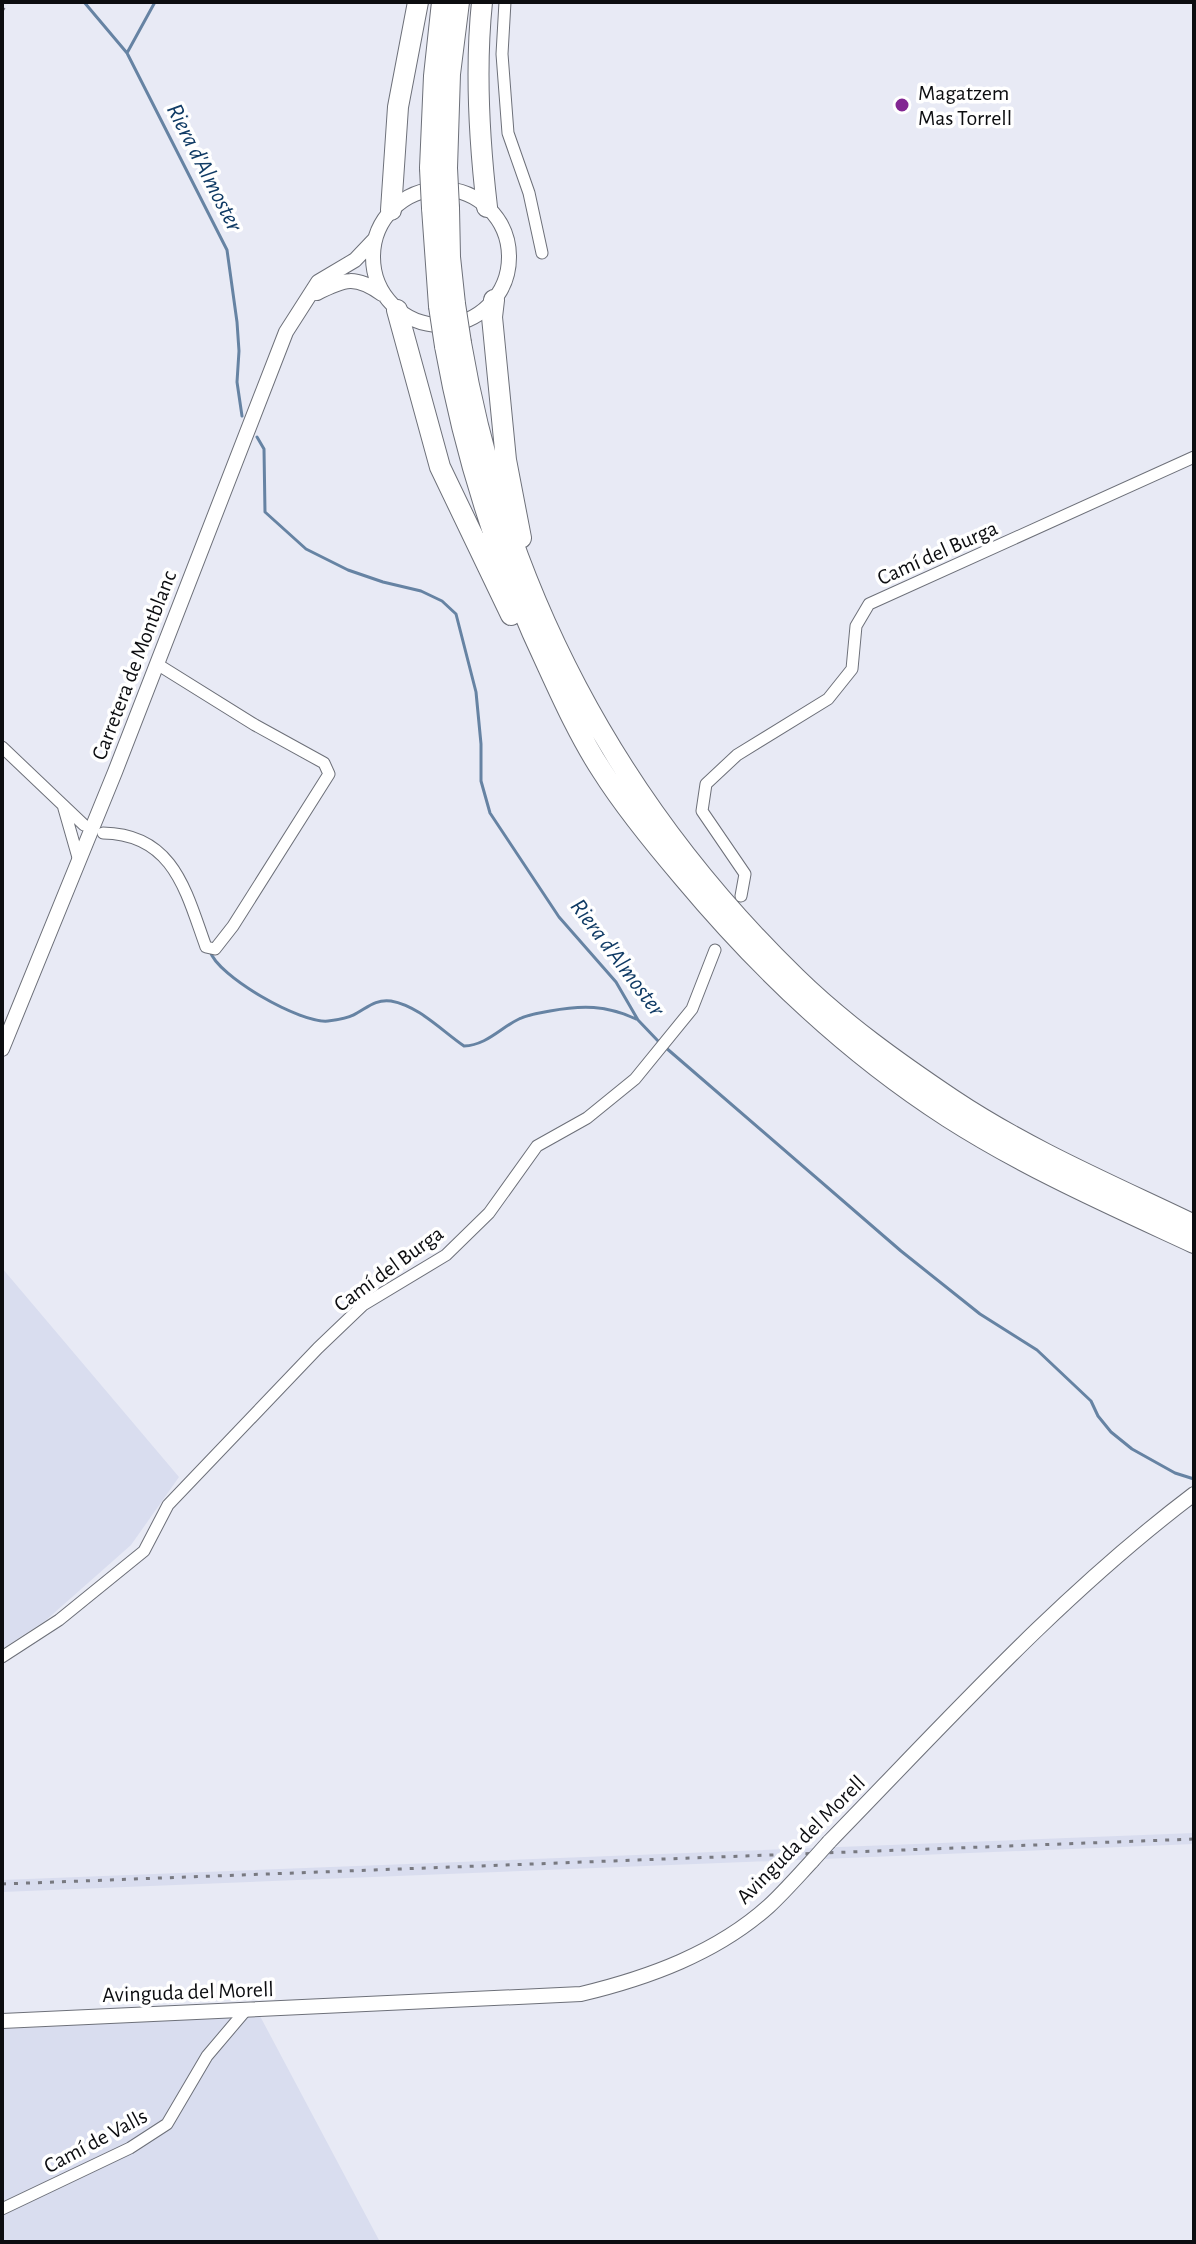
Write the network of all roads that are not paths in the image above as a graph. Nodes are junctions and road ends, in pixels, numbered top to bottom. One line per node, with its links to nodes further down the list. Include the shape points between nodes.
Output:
1 (418, 2): 8 (highway, via 398,107)
2 (442, 2): 6 (highway, via 434,76)
3 (459, 2): 6 (highway)
4 (482, 2): 7 (highway, via 477,48)
5 (505, 2): 10 (street, via 502,54 508,133)
6 (439, 168): 14 (highway, bridge)
7 (487, 207): 8 (street, via 446,189 416,193); 12 (street, via 509,249 507,274)
8 (391, 210): 9 (street)
9 (374, 240): 11 (street, Carretera de Montblanc, via 355,260 318,282); 13 (street, via 373,269)
10 (542, 253)
11 (306, 298): 13 (street, via 357,280); 16 (street, Carretera de Montblanc, via 276,354)
12 (494, 300): 13 (street, via 455,324 424,324); 19 (highway, via 506,460 521,536 541,598)
13 (390, 302): 18 (highway, via 440,467 556,705)
14 (453, 344): 18 (highway, via 457,415 484,510 521,610); 19 (highway, via 499,507 534,603)
15 (1194, 457): 24 (street, Camí del Burga, via 869,604 856,626 852,669 828,699 737,755 706,784 702,811 745,874)
16 (157, 664): 22 (street, via 324,763 329,774 215,949 206,947 185,889 165,856 136,837); 23 (street, Carretera de Montblanc)
17 (2, 747): 20 (street)
18 (601, 771): 27 (highway, via 723,925 786,991 864,1057)
19 (625, 772): 27 (highway, via 672,839 797,978)
20 (63, 804): 21 (street); 23 (street)
21 (84, 825)
22 (103, 833)
23 (79, 861): 26 (street, Carretera de Montblanc)
24 (741, 896)
25 (715, 950): 33 (street, Camí del Burga, via 692,1009 635,1079 587,1118 537,1146 489,1213 446,1255 363,1305 318,1348 168,1505 144,1551 59,1620)
26 (2, 1049)
27 (952, 1109): 28 (highway); 29 (highway); 30 (highway, via 1040,1171); 31 (highway, via 1037,1178)
28 (1194, 1215)
29 (1194, 1225)
30 (1194, 1243)
31 (1194, 1259)
32 (1194, 1494): 34 (street, Avinguda del Morell, bridge, via 1061,1604 768,1907 691,1958 581,1994)
33 (2, 1657)
34 (246, 2010): 35 (street, Avinguda del Morell); 36 (street, Camí de Valls, via 207,2056 167,2124 130,2148)
35 (2, 2021)
36 (2, 2209)

